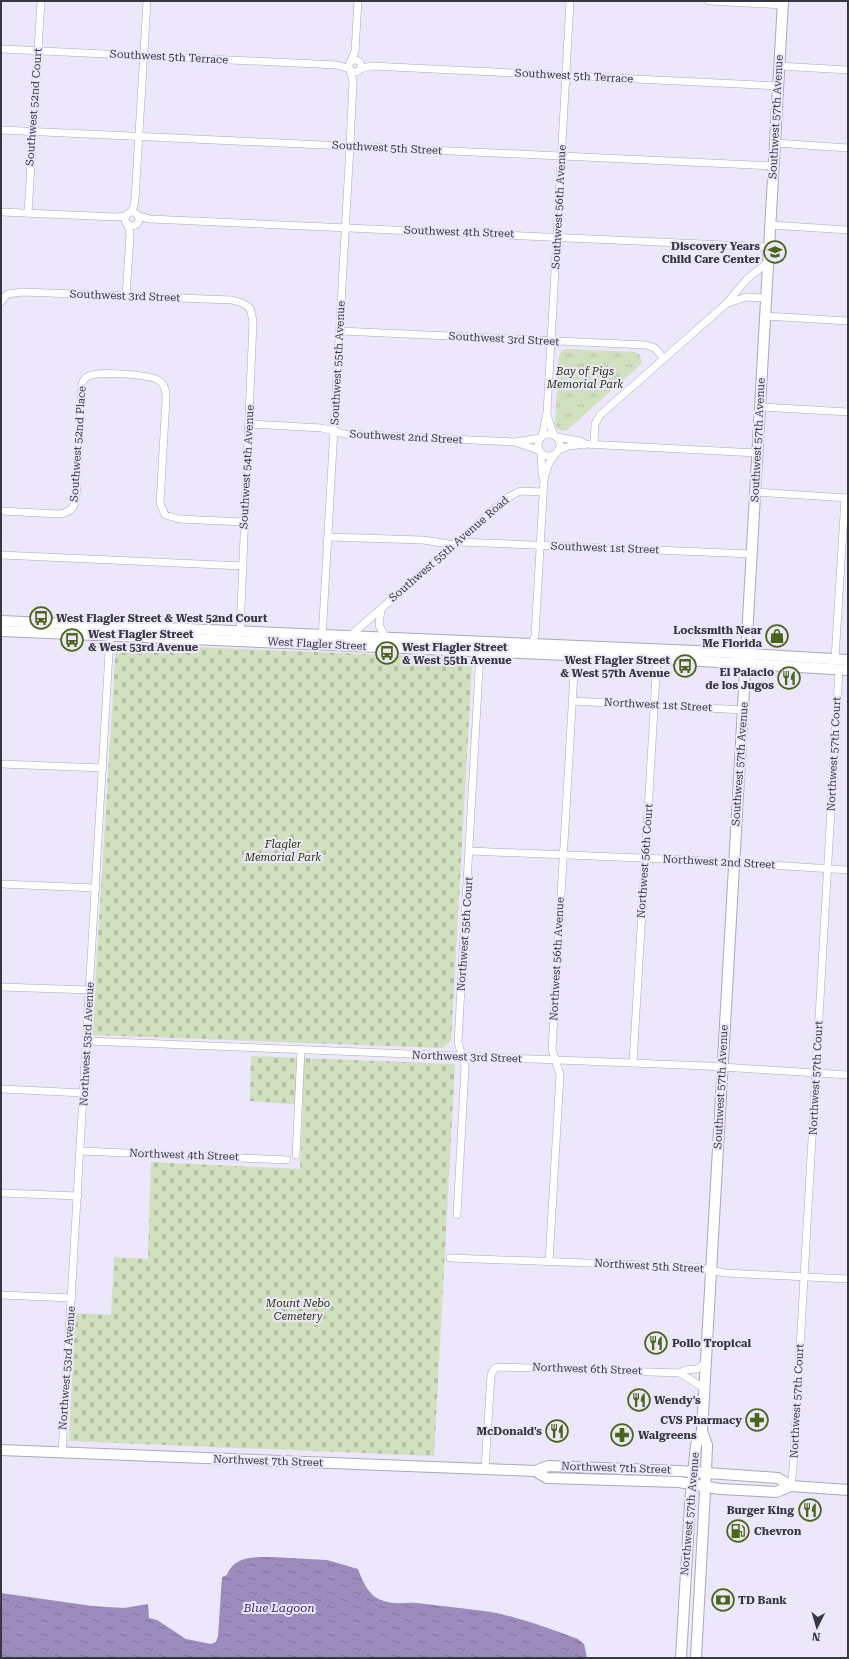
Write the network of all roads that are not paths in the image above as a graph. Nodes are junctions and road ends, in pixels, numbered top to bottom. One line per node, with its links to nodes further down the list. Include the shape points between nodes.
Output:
1 (41, 1): 8 (street, Southwest 52nd Court)
2 (146, 1): 9 (street)
3 (358, 1): 10 (street, Southwest 55th Avenue)
4 (570, 1): 13 (street, Southwest 56th Avenue)
5 (709, 1): 6 (street)
6 (783, 3): 11 (main road, Southwest 57th Avenue)
7 (1, 49): 8 (street, Southwest 5th Terrace)
8 (38, 50): 9 (street, Southwest 5th Terrace); 16 (street, Southwest 52nd Court)
9 (143, 56): 10 (street, Southwest 5th Terrace); 17 (street)
10 (355, 65): 13 (street, Southwest 5th Terrace); 19 (street, Southwest 55th Avenue)
11 (779, 66): 12 (street); 14 (main road, Southwest 57th Avenue)
12 (848, 70)
13 (566, 75): 14 (street, Southwest 5th Terrace); 21 (street, Southwest 56th Avenue)
14 (778, 86): 18 (main road, Southwest 57th Avenue)
15 (1, 130): 16 (street, Southwest 5th Street)
16 (32, 131): 17 (street, Southwest 5th Street); 24 (street, Southwest 52nd Court)
17 (139, 136): 19 (street, Southwest 5th Street); 25 (street)
18 (775, 143): 20 (street); 22 (main road, Southwest 57th Avenue)
19 (350, 146): 21 (street, Southwest 5th Street); 27 (street, Southwest 55th Avenue)
20 (848, 148)
21 (562, 156): 22 (street, Southwest 5th Street); 29 (street, Southwest 56th Avenue)
22 (774, 166): 26 (main road, Southwest 57th Avenue)
23 (1, 212): 24 (street, Southwest 4th Street)
24 (28, 213): 25 (street, Southwest 4th Street)
25 (133, 218): 27 (street, Southwest 4th Street); 32 (street)
26 (770, 225): 28 (street); 30 (main road, Southwest 57th Avenue)
27 (345, 227): 29 (street, Southwest 4th Street); 39 (street, Southwest 55th Avenue)
28 (848, 230)
29 (557, 236): 30 (street, Southwest 4th Street); 40 (street, Southwest 56th Avenue)
30 (768, 247): 31 (main road, Southwest 57th Avenue)
31 (768, 262): 33 (main road, Southwest 57th Avenue); 35 (street, via 748,278)
32 (126, 297): 34 (street, Southwest 3rd Street, via 23,292 11,293); 36 (street, Southwest 3rd Street, via 232,300)
33 (766, 298): 35 (street, via 746,297); 37 (main road, Southwest 57th Avenue)
34 (3, 299)
35 (726, 304): 41 (street)
36 (246, 305): 45 (street, Southwest 54th Avenue, via 253,317)
37 (765, 316): 38 (street); 42 (main road, Southwest 57th Avenue)
38 (848, 321)
39 (340, 331): 40 (street, Southwest 3rd Street); 46 (street, Southwest 55th Avenue)
40 (551, 341): 41 (street, Southwest 3rd Street, via 648,345 656,349); 44 (street, Southwest 56th Avenue)
41 (664, 359): 51 (street, via 599,417 595,424)
42 (760, 407): 43 (street); 54 (main road, Southwest 57th Avenue)
43 (848, 412)
44 (547, 414): 47 (street, Southwest 56th Avenue, via 550,428); 48 (street, Southwest 56th Avenue)
45 (249, 424): 46 (street, Southwest 2nd Street, via 322,428); 61 (street, Southwest 54th Avenue)
46 (334, 431): 49 (street, Southwest 2nd Street, via 345,434); 62 (street, Southwest 55th Avenue)
47 (556, 436): 48 (street, via 548,434); 50 (street); 52 (street, via 560,442)
48 (541, 437): 49 (street, Southwest 2nd Street); 53 (street, via 537,445)
49 (515, 442): 53 (street, Southwest 2nd Street)
50 (585, 444): 51 (street); 52 (street)
51 (594, 445): 54 (street)
52 (559, 450): 55 (street)
53 (540, 452): 55 (street, via 546,456); 56 (street)
54 (757, 453): 58 (main road, Southwest 57th Avenue)
55 (554, 456): 56 (street)
56 (544, 479): 57 (street)
57 (543, 492): 63 (street, Southwest 55th Avenue Road, via 520,491 512,494); 64 (street)
58 (755, 492): 59 (street); 65 (main road, Southwest 57th Avenue)
59 (846, 498): 85 (street)
60 (1, 511): 61 (street, Southwest 52nd Place, via 59,514 72,510 76,498 81,393 84,379 90,375 100,374 150,377 160,381 164,386 166,394 160,503 165,515 179,519)
61 (244, 522): 67 (street, Southwest 54th Avenue)
62 (328, 536): 63 (street, Southwest 1st Street); 76 (street, Southwest 55th Avenue)
63 (457, 544): 64 (street, Southwest 1st Street); 68 (street, Southwest 55th Avenue Road)
64 (540, 546): 65 (street, Southwest 1st Street); 77 (street, via 535,634)
65 (752, 554): 83 (main road, Southwest 57th Avenue)
66 (1, 555): 67 (street)
67 (242, 566): 72 (street, Southwest 54th Avenue)
68 (381, 609): 74 (street, Southwest 55th Avenue Road); 75 (street, Southwest 55th Avenue Road, via 379,625)
69 (1, 621): 71 (main road, West Flagler Street)
70 (1, 631): 71 (main road, via 91,635)
71 (110, 631): 73 (main road, West Flagler Street); 73 (main road, West Flagler Street, via 133,627); 92 (street, Northwest 53rd Avenue)
72 (240, 632): 73 (main road, West Flagler Street); 76 (main road, West Flagler Street)
73 (196, 634): 76 (main road, West Flagler Street)
74 (350, 636): 75 (main road, West Flagler Street); 76 (main road, West Flagler Street); 78 (main road)
75 (386, 638): 77 (main road, West Flagler Street)
76 (322, 640): 78 (main road, West Flagler Street)
77 (532, 644): 79 (main road, West Flagler Street); 81 (main road)
78 (335, 646): 80 (main road, West Flagler Street)
79 (594, 647): 82 (main road); 83 (main road, West Flagler Street)
80 (480, 652): 81 (main road, West Flagler Street); 93 (street, Northwest 55th Court)
81 (515, 653): 82 (main road, West Flagler Street)
82 (575, 656): 84 (main road, West Flagler Street); 88 (street, Northwest 56th Avenue)
83 (746, 658): 84 (main road, West Flagler Street); 85 (main road, West Flagler Street); 87 (main road, West Flagler Street); 90 (main road, Southwest 57th Avenue)
84 (657, 659): 89 (street, Northwest 56th Court)
85 (835, 659): 86 (main road, West Flagler Street)
86 (848, 660)
87 (844, 670): 97 (street, Northwest 57th Court)
88 (572, 701): 89 (street, Northwest 1st Street); 94 (street, Northwest 56th Avenue)
89 (654, 705): 90 (street, Northwest 1st Street); 95 (street, Northwest 56th Court)
90 (744, 710): 96 (main road, Southwest 57th Avenue)
91 (1, 764): 92 (street)
92 (103, 768): 100 (street, Northwest 53rd Avenue)
93 (470, 851): 94 (street, Northwest 2nd Street); 105 (street, Northwest 55th Court, via 458,1042)
94 (563, 856): 95 (street, Northwest 2nd Street); 106 (street, Northwest 56th Avenue, via 552,1049)
95 (645, 858): 96 (street, Northwest 2nd Street); 107 (street, Northwest 56th Court)
96 (734, 863): 97 (street, Northwest 2nd Street); 108 (main road, Southwest 57th Avenue)
97 (827, 869): 98 (street, Northwest 2nd Street); 109 (street, Northwest 57th Court)
98 (848, 870)
99 (1, 884): 100 (street)
100 (96, 888): 102 (street, Northwest 53rd Avenue)
101 (1, 987): 102 (street)
102 (90, 990): 103 (street, Northwest 53rd Avenue)
103 (87, 1040): 104 (street, Northwest 3rd Street); 112 (street, Northwest 53rd Avenue)
104 (301, 1050): 105 (street, Northwest 3rd Street); 114 (street)
105 (462, 1056): 106 (street, Northwest 3rd Street); 118 (street, Northwest 55th Court, via 465,1067)
106 (555, 1060): 107 (street, Northwest 3rd Street); 120 (street, Northwest 56th Avenue, via 560,1075)
107 (633, 1063): 108 (street, Northwest 3rd Street)
108 (722, 1067): 109 (street, Northwest 3rd Street); 121 (main road, Southwest 57th Avenue)
109 (816, 1073): 110 (street, Northwest 3rd Street); 122 (street, Northwest 57th Court)
110 (848, 1075)
111 (1, 1089): 112 (street)
112 (84, 1093): 113 (street, Northwest 53rd Avenue)
113 (81, 1151): 115 (street, Northwest 4th Street); 117 (street, Northwest 53rd Avenue)
114 (296, 1155)
115 (287, 1160)
116 (1, 1193): 117 (street)
117 (78, 1196): 125 (street, Northwest 53rd Avenue)
118 (457, 1215)
119 (450, 1258): 120 (street, Northwest 5th Street)
120 (550, 1262): 121 (street, Northwest 5th Street, via 696,1267)
121 (711, 1270): 122 (street, Northwest 5th Street); 126 (main road, Southwest 57th Avenue)
122 (804, 1278): 123 (street, Northwest 5th Street); 137 (street, Northwest 57th Court)
123 (848, 1279)
124 (1, 1295): 125 (street)
125 (72, 1298): 131 (street, Northwest 53rd Avenue)
126 (706, 1363): 127 (street, Northwest 6th Street, via 696,1369); 128 (main road, Southwest 57th Avenue)
127 (680, 1373): 128 (street); 132 (street, Northwest 6th Street, via 501,1366 494,1368 491,1375)
128 (704, 1389): 129 (main road, Southwest 57th Avenue)
129 (702, 1431): 134 (main road, Northwest 57th Avenue, via 696,1445); 135 (main road, Northwest 57th Avenue, via 707,1445)
130 (1, 1450): 131 (main road, Northwest 7th Street)
131 (62, 1453): 132 (main road, Northwest 7th Street)
132 (485, 1469): 133 (main road, Northwest 7th Street)
133 (535, 1471): 134 (main road, Northwest 7th Street, via 548,1466); 136 (main road, Northwest 7th Street, via 547,1478)
134 (693, 1472): 135 (main road, Northwest 7th Street); 136 (main road, Northwest 57th Avenue)
135 (706, 1473): 137 (main road, Northwest 7th Street, via 778,1478); 138 (main road, Northwest 57th Avenue)
136 (692, 1485): 138 (main road, Northwest 7th Street); 140 (main road, Northwest 57th Avenue)
137 (791, 1486): 138 (main road, Northwest 7th Street, via 776,1492); 139 (main road, Northwest 7th Street)
138 (706, 1487): 143 (main road, Northwest 57th Avenue)
139 (848, 1490)
140 (682, 1641): 141 (main road, Northwest 57th Avenue); 142 (main road)
141 (681, 1658)
142 (686, 1658)
143 (696, 1658)

